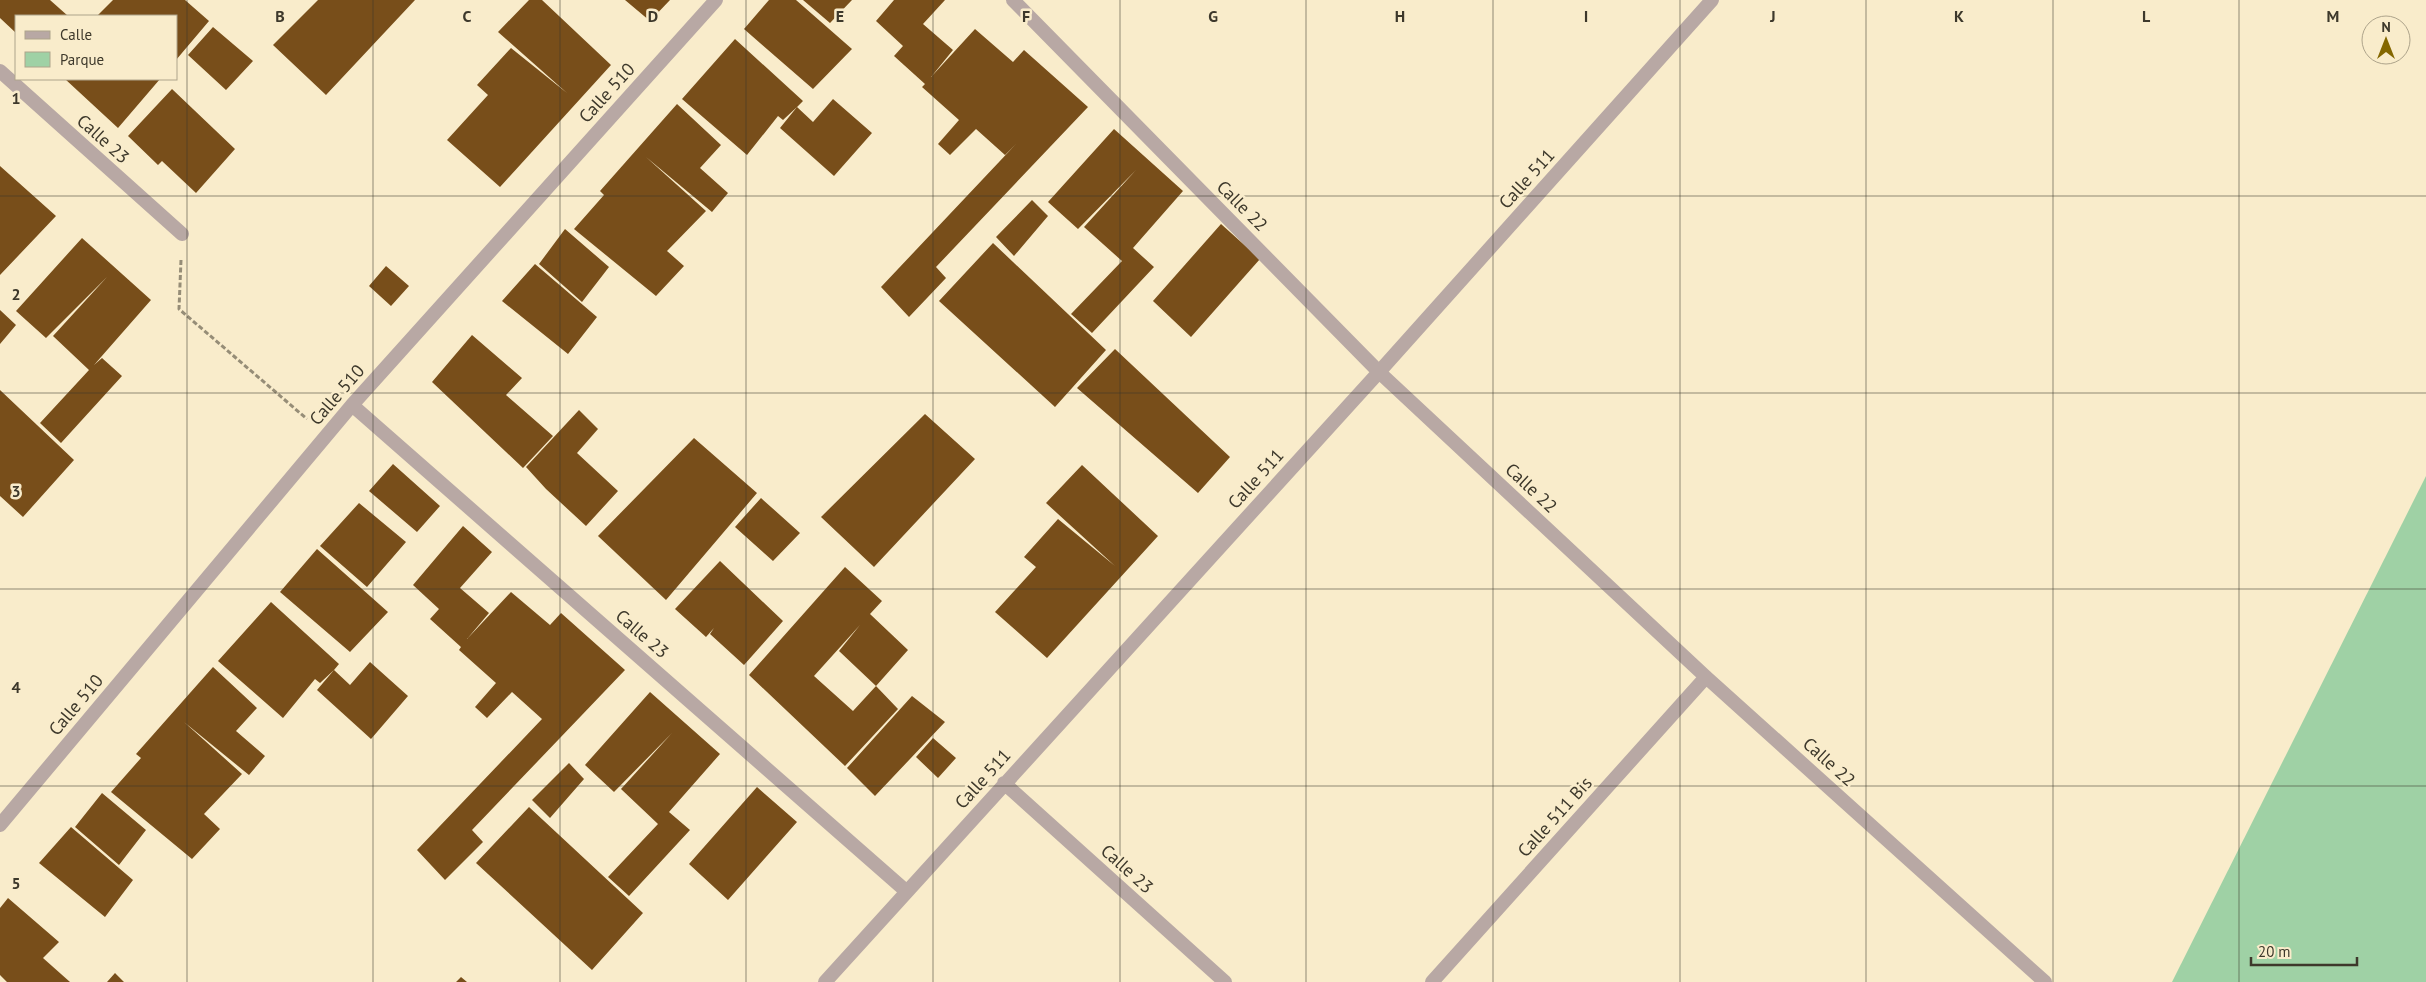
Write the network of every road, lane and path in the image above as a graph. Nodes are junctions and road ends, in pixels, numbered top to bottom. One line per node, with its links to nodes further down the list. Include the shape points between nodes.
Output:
1 (716, 0): 7 (street, Calle 510)
2 (1013, 0): 6 (street, Calle 22)
3 (1712, 0): 6 (street, Calle 511)
4 (0, 71): 5 (street, Calle 23)
5 (182, 234): 8 (path, via 179,309)
6 (1379, 372): 9 (street, Calle 22); 10 (street, Calle 511)
7 (352, 406): 8 (street, Calle 510); 12 (street, Calle 23)
8 (326, 436): 11 (street, Calle 510)
9 (1706, 677): 15 (street, Calle 511 Bis); 16 (street, Calle 22)
10 (1004, 783): 12 (street, Calle 511); 14 (street, Calle 23)
11 (0, 825)
12 (906, 891): 13 (street, Calle 511)
13 (825, 982)
14 (1225, 982)
15 (1432, 982)
16 (2045, 982)

